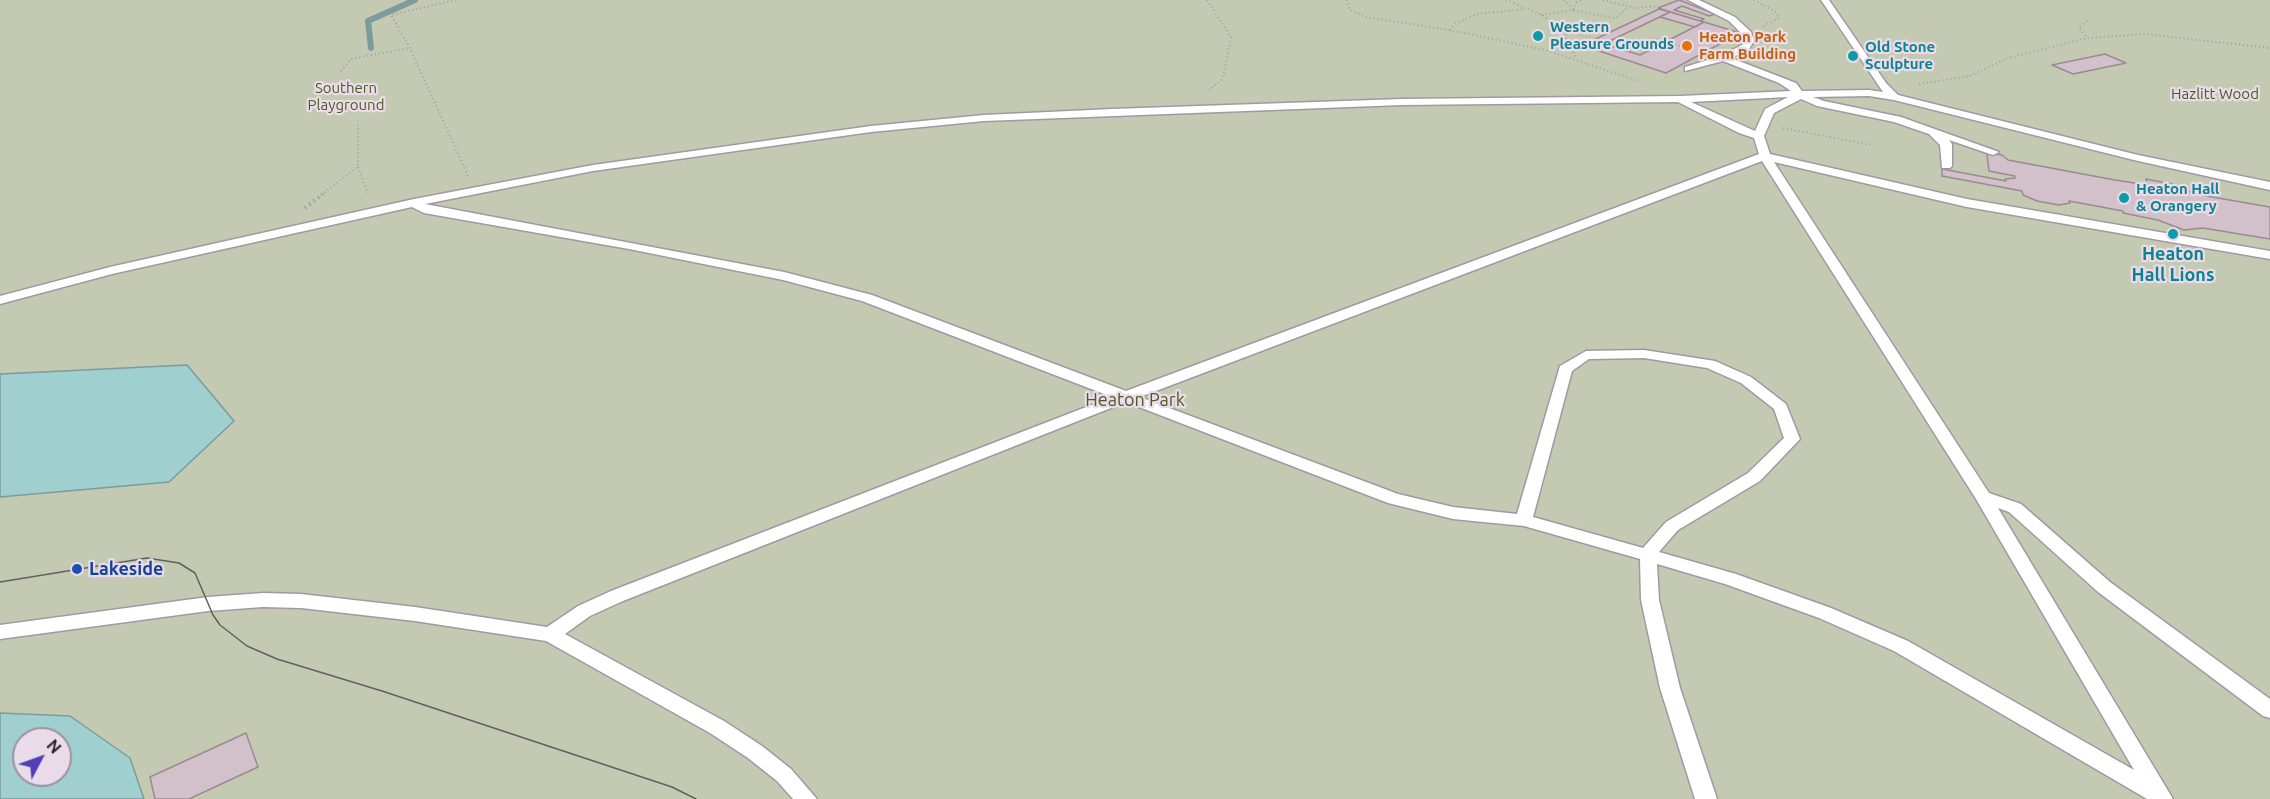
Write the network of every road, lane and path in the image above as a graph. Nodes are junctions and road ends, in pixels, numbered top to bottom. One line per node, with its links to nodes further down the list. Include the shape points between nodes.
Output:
1 (456, 0): 24 (path, via 391,15)
2 (1207, 0): 35 (path, via 1231,37 1223,79)
3 (1346, 0): 18 (path, via 1350,10 1366,17)
4 (1506, 0): 14 (path)
5 (1565, 0): 11 (path); 15 (path)
6 (1584, 0): 11 (path)
7 (1603, 0): 13 (path)
8 (1692, 0): 20 (lane, via 1732,19)
9 (1754, 0): 20 (path, via 1776,12 1779,18)
10 (1825, 0): 31 (lane)
11 (1577, 2): 15 (path)
12 (1658, 6): 13 (path)
13 (1628, 7): 15 (path, via 1612,18)
14 (1525, 9): 16 (path); 18 (path, via 1477,14)
15 (1573, 10): 16 (path)
16 (1542, 15): 19 (path)
17 (2087, 21): 21 (path, via 2079,27)
18 (1450, 30): 27 (path)
19 (1565, 30): 22 (path); 27 (path)
20 (1748, 34): 26 (lane, via 1746,47)
21 (2087, 38): 25 (path, via 2145,34); 31 (path, via 2008,58 1971,76 1902,87)
22 (1594, 39)
23 (1607, 43): 26 (path, via 1630,48 1652,38)
24 (410, 48): 29 (path, via 351,59); 46 (path)
25 (2270, 48)
26 (1723, 58): 28 (lane); 32 (lane, via 1792,85)
27 (1577, 59): 30 (path)
28 (1689, 69)
29 (341, 71)
30 (1638, 80)
31 (1882, 86): 33 (lane)
32 (1800, 94): 33 (lane, via 1869,93); 34 (lane); 38 (lane, via 1821,104); 39 (lane, via 1769,111)
33 (1894, 97): 45 (lane, via 2138,158)
34 (1680, 99): 35 (lane); 39 (lane)
35 (1187, 108): 46 (lane, via 984,118 871,129 593,168)
36 (358, 121): 44 (path)
37 (1779, 127): 40 (path)
38 (1928, 128): 41 (lane); 43 (lane, via 1947,144)
39 (1759, 136): 42 (lane)
40 (1871, 145)
41 (1993, 152)
42 (1765, 156): 50 (lane, via 1967,203); 52 (lane); 53 (lane)
43 (1946, 166)
44 (358, 167): 48 (path); 49 (path)
45 (2270, 186)
46 (475, 191): 47 (lane)
47 (414, 203): 49 (lane); 52 (lane, via 424,209 629,245 857,295)
48 (304, 208)
49 (374, 212): 51 (lane, via 110,271)
50 (2270, 255)
51 (0, 300)
52 (1125, 397): 54 (lane, via 1394,499 1452,513); 57 (lane, via 617,596 584,610)
53 (1983, 497): 58 (lane, via 2015,508 2104,587); 59 (lane)
54 (1524, 520): 55 (lane); 55 (lane, via 1565,369 1586,355 1644,354 1710,364 1746,380 1781,407 1792,439 1754,477 1672,526)
55 (1648, 554): 59 (lane, via 1815,609 1901,646); 61 (lane, via 1650,600 1670,688)
56 (0, 632): 57 (lane, via 208,603 263,600 415,614)
57 (550, 635): 60 (lane, via 726,733 784,775)
58 (2270, 710)
59 (2160, 797)
60 (806, 799)
61 (1706, 799)

